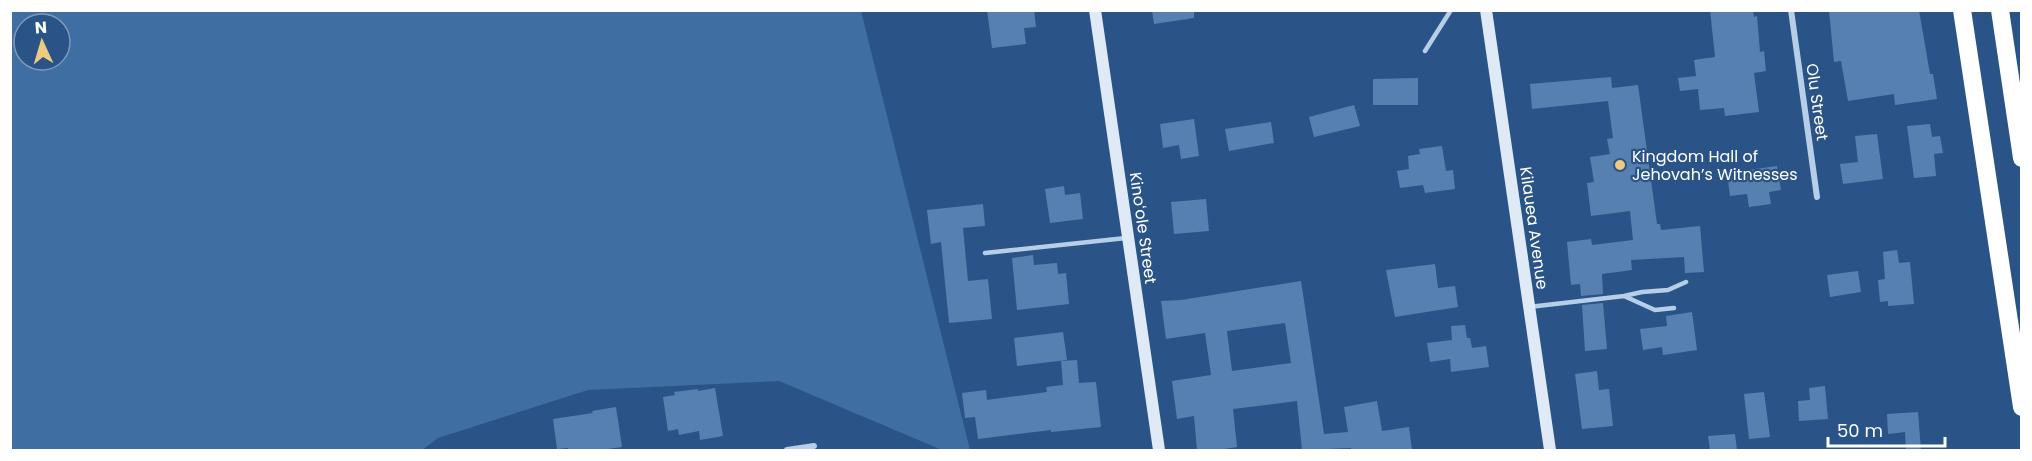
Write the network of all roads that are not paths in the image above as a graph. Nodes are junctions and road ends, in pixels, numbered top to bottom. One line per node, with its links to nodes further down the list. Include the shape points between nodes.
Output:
1 (1095, 10): 10 (street, Kinoʻole Street)
2 (1451, 10): 7 (lane)
3 (1486, 10): 14 (street, Kilauea Avenue)
4 (1791, 10): 9 (street, Olu Street)
5 (1962, 10): 16 (highway)
6 (2000, 10): 8 (highway)
7 (1425, 51)
8 (2022, 158)
9 (1817, 197)
10 (1128, 238): 11 (lane); 19 (street, Kinoʻole Street)
11 (985, 253)
12 (1686, 282): 13 (lane, via 1668,290)
13 (1624, 296): 14 (lane); 15 (lane, via 1655,310)
14 (1529, 307): 20 (street, Kilauea Avenue)
15 (1674, 308)
16 (2022, 407)
17 (814, 446): 18 (street)
18 (788, 450)
19 (1159, 450)
20 (1550, 450)

